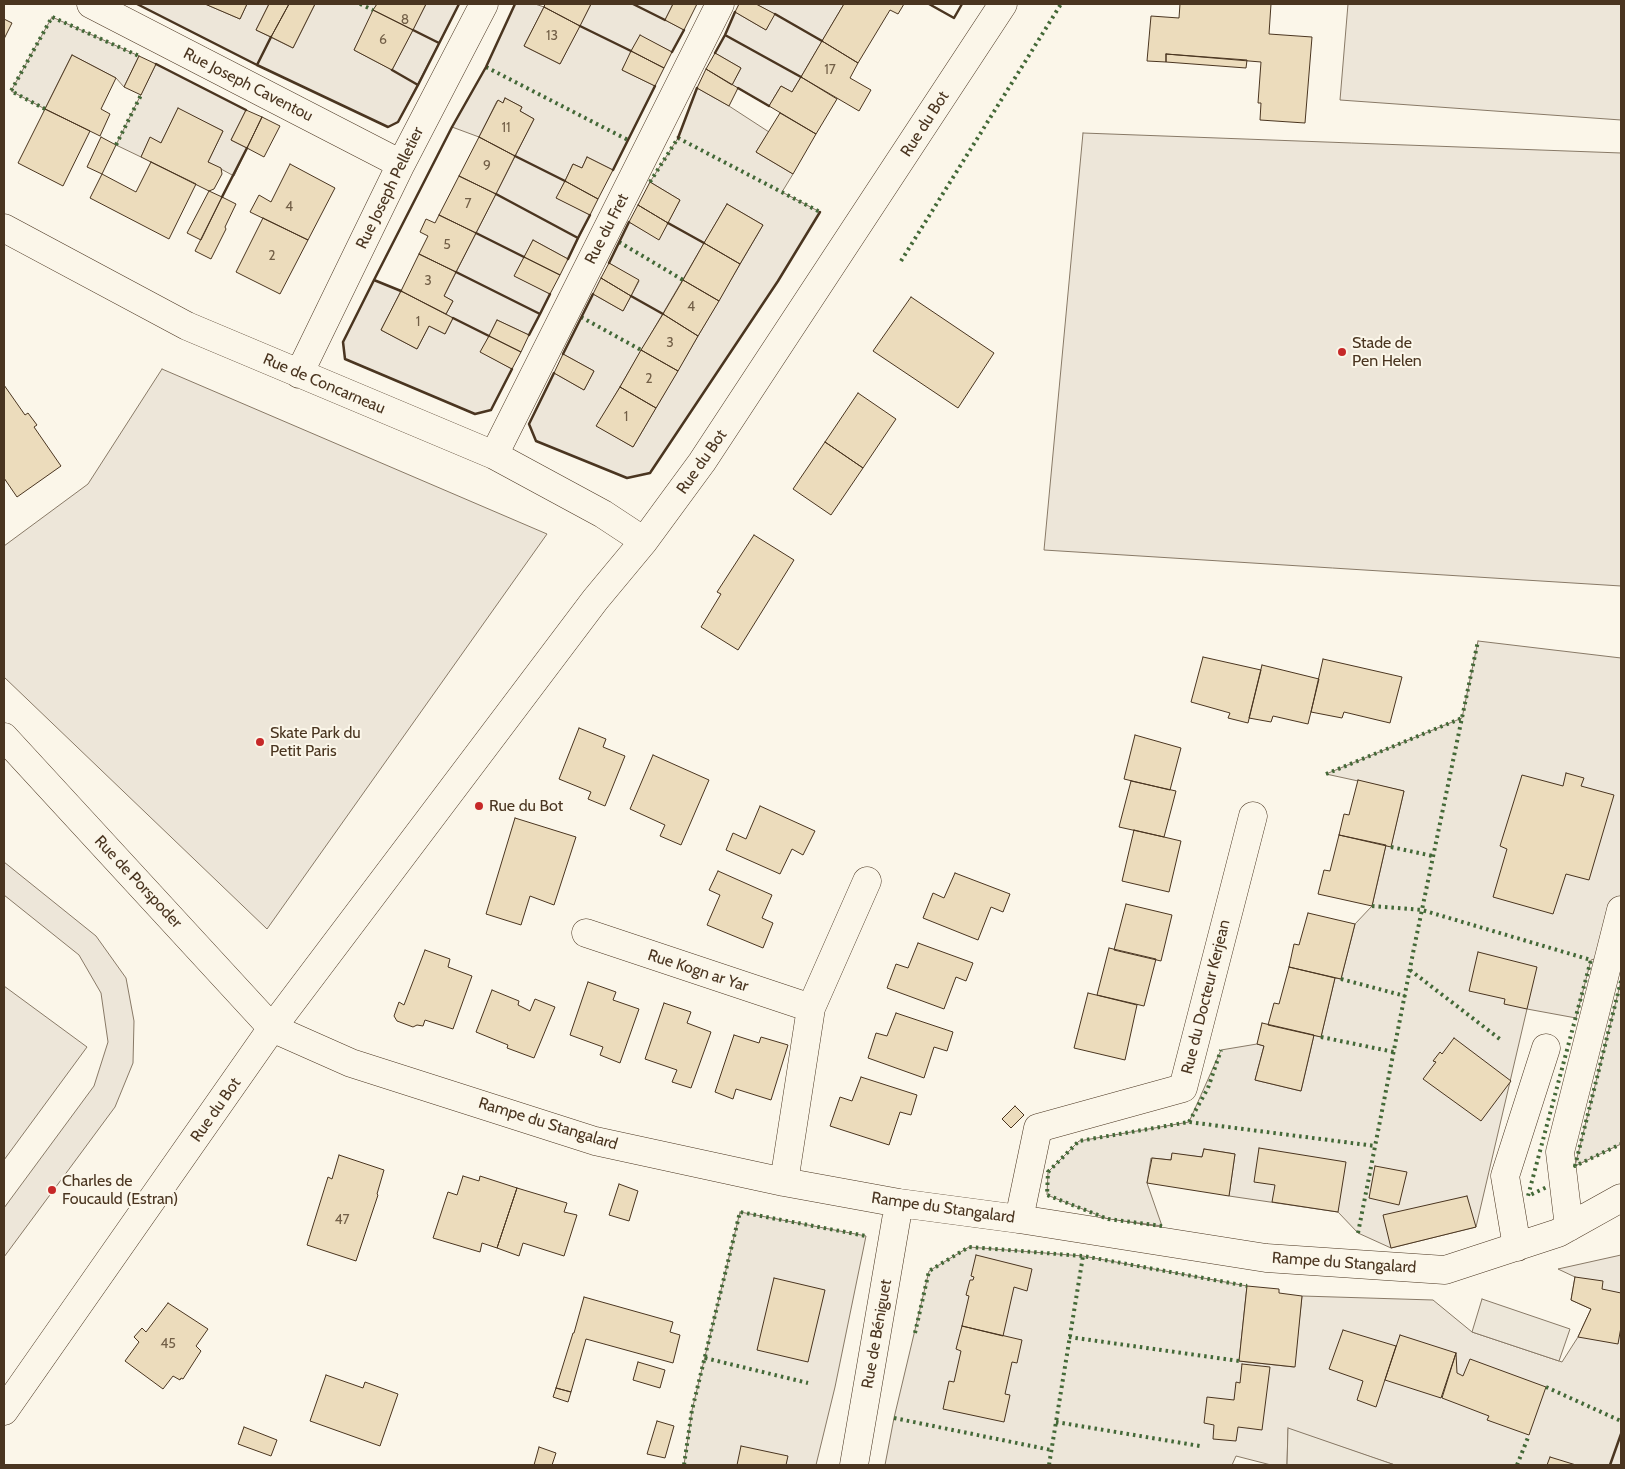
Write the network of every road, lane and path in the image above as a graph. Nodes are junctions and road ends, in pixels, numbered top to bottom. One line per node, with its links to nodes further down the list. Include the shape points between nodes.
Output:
1 (484, 4): 5 (street, Rue Joseph Pelletier)
2 (720, 4): 8 (street, Rue du Fret)
3 (1003, 4): 9 (street, Rue du Bot, via 716,442)
4 (94, 5): 5 (street, Rue Joseph Caventou)
5 (401, 164): 7 (street, Rue Joseph Pelletier)
6 (4, 228): 7 (street, Rue de Concarneau, via 188,326)
7 (299, 374): 8 (street, Rue de Concarneau)
8 (494, 455): 9 (street, Rue de Concarneau, via 603,514)
9 (644, 541): 16 (street, Rue du Bot, via 589,608)
10 (4, 737): 16 (street, Rue de Porspoder)
11 (1253, 816): 21 (street, Rue du Docteur Kerjean, via 1183,1088 1038,1128)
12 (867, 881): 15 (street)
13 (1621, 910): 22 (street, via 1560,1152)
14 (586, 933): 15 (street, Rue Kogn ar Yar)
15 (810, 1008): 18 (street)
16 (272, 1028): 18 (street, Rampe du Stangalard, via 351,1063 595,1141); 24 (street, Rue du Bot)
17 (1546, 1048): 23 (street, via 1505,1176)
18 (784, 1182): 20 (street, Rampe du Stangalard)
19 (1621, 1198): 22 (street, Rampe du Stangalard)
20 (899, 1203): 21 (street, Rampe du Stangalard); 25 (street, Rue de Béniguet)
21 (1018, 1219): 23 (street, Rampe du Stangalard, via 1266,1258 1445,1270)
22 (1569, 1227): 23 (street, Rampe du Stangalard)
23 (1517, 1247)
24 (4, 1411)
25 (854, 1465)

